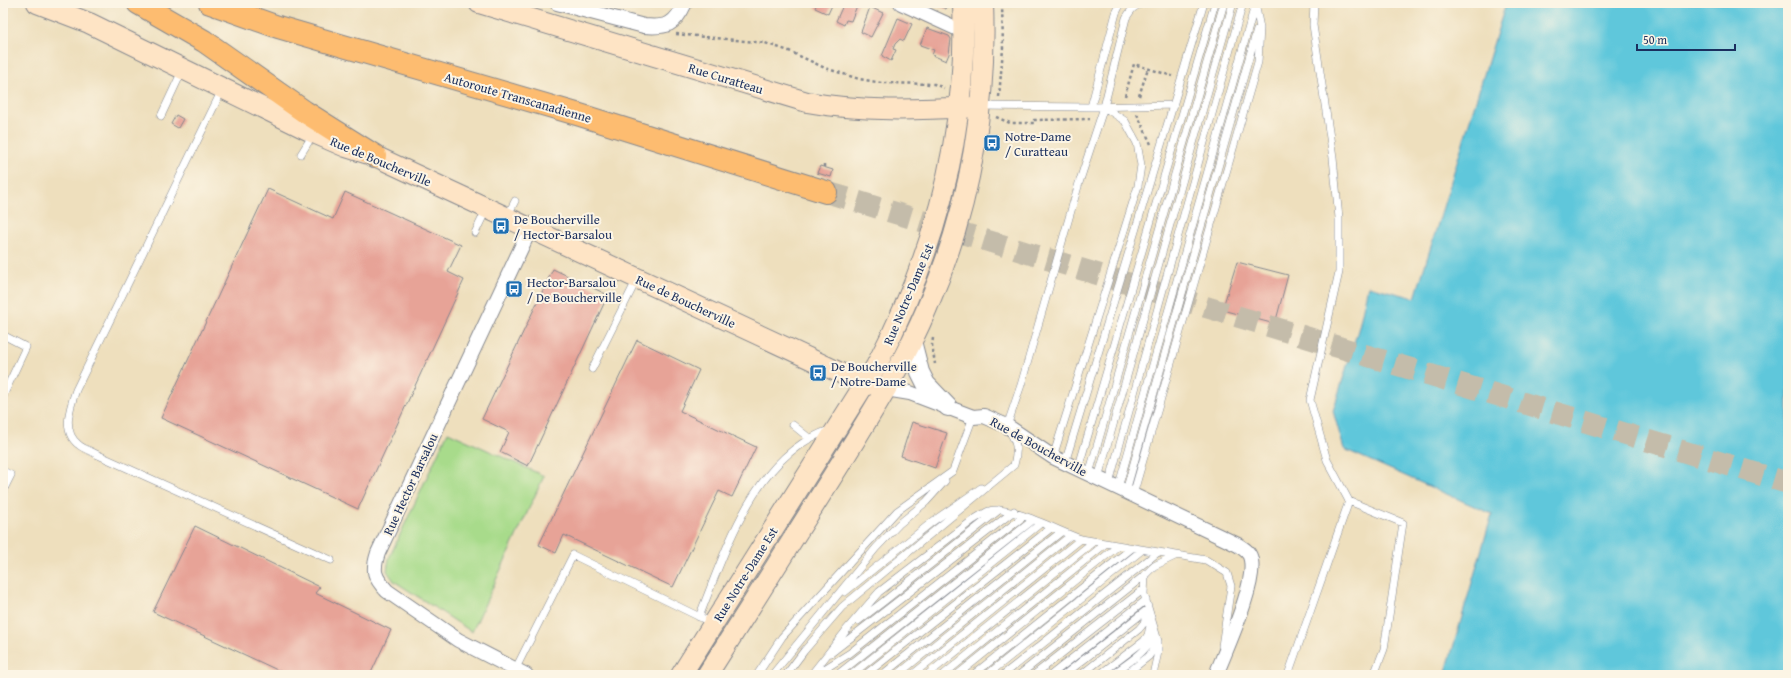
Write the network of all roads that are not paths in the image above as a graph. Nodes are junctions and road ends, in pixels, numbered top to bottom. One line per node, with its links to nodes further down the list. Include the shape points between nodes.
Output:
1 (37, 3): 22 (main road, Rue de Boucherville, via 89,23)
2 (138, 3): 32 (highway, via 204,40 305,112)
3 (210, 3): 4 (highway, Autoroute Transcanadienne, via 278,27 580,115 826,176)
4 (248, 3)
5 (479, 3): 27 (main road, Rue Curatteau, via 807,102 865,108)
6 (557, 3): 7 (street, via 644,26 670,29)
7 (685, 3)
8 (901, 3): 21 (street, via 960,30)
9 (964, 3): 21 (main road, Rue Notre-Dame Est)
10 (984, 3): 28 (main road, Rue Notre-Dame Est)
11 (1120, 3): 25 (lane)
12 (1144, 3): 26 (lane, via 1131,10 1126,18)
13 (1204, 3): 24 (lane)
14 (1215, 3): 53 (lane)
15 (1224, 3): 53 (lane)
16 (1233, 3): 53 (lane)
17 (1243, 3): 53 (lane)
18 (1255, 3): 20 (lane); 53 (lane)
19 (1314, 3): 55 (lane, via 1313,25 1333,158 1339,218 1339,272 1310,400 1327,460)
20 (1259, 22): 53 (lane); 53 (lane, via 1258,62)
21 (965, 39): 27 (main road, Rue Notre-Dame Est)
22 (183, 68): 23 (main road, Rue de Boucherville); 29 (lane)
23 (223, 88): 30 (main road, Rue de Boucherville); 72 (lane, via 76,390 68,426 71,436 78,445)
24 (1174, 105): 26 (lane); 49 (lane)
25 (1091, 107): 26 (lane); 28 (lane)
26 (1104, 107): 46 (lane); 49 (lane, via 1125,121 1137,144 1141,165 1138,186)
27 (960, 108): 28 (main road, Rue Curatteau); 40 (main road, Rue Notre-Dame Est, via 945,187 930,243 897,325)
28 (986, 111): 38 (main road, Rue Notre-Dame Est, via 954,238)
29 (161, 116)
30 (314, 132): 31 (lane); 32 (main road, Rue de Boucherville, via 346,147)
31 (301, 154)
32 (375, 156): 33 (main road, Rue de Boucherville)
33 (487, 208): 34 (main road, Rue de Boucherville, via 511,209); 35 (lane)
34 (530, 229): 36 (main road, Rue de Boucherville); 86 (street, Rue Hector Barsalou, via 374,565 379,583 387,591 458,640)
35 (475, 233)
36 (637, 279): 39 (lane); 40 (main road, Rue de Boucherville)
37 (3, 335): 42 (lane, via 26,347)
38 (912, 341): 41 (main road, Rue Notre-Dame Est); 43 (street, via 926,384)
39 (592, 369)
40 (866, 383): 41 (main road, Rue de Boucherville); 47 (main road, Rue Notre-Dame Est)
41 (886, 389): 43 (street, Rue de Boucherville, via 910,393); 88 (main road, Rue Notre-Dame Est)
42 (3, 396)
43 (948, 407): 44 (street, Rue de Boucherville)
44 (973, 417): 46 (street, Rue de Boucherville, via 984,416); 52 (lane)
45 (792, 425): 48 (lane)
46 (1007, 426): 49 (street, Rue de Boucherville); 50 (lane, via 1016,441 1018,451)
47 (838, 427): 48 (lane); 79 (main road, Rue Notre-Dame Est)
48 (809, 438): 79 (lane, via 773,470 755,493 736,526)
49 (1059, 460): 53 (street, Rue de Boucherville)
50 (1014, 465): 77 (lane, via 932,522 853,584); 91 (lane, via 842,607)
51 (3, 471): 54 (lane, via 11,475)
52 (953, 471): 77 (lane, via 926,502 899,524 876,548); 89 (lane, via 897,511 782,637)
53 (1107, 483): 85 (street, Rue de Boucherville, via 1248,552 1252,580)
54 (3, 491)
55 (1349, 501): 116 (lane); 117 (lane, via 1403,523 1384,649)
56 (999, 510): 57 (lane); 81 (lane); 81 (lane, via 990,510 973,520 879,592)
57 (1014, 511): 58 (lane); 84 (lane)
58 (1024, 516): 59 (lane); 93 (lane, via 850,652)
59 (1033, 520): 60 (lane); 94 (lane)
60 (1040, 523): 61 (lane); 95 (lane)
61 (1051, 528): 62 (lane); 96 (lane)
62 (1061, 532): 63 (lane); 97 (lane)
63 (1070, 536): 64 (lane); 98 (lane)
64 (1081, 539): 65 (lane); 99 (lane)
65 (1093, 542): 66 (lane); 100 (lane)
66 (1106, 544): 67 (lane); 101 (lane)
67 (1118, 546): 68 (lane); 102 (lane)
68 (1132, 548): 69 (lane); 103 (lane)
69 (1142, 550): 70 (lane); 104 (lane)
70 (1157, 553): 71 (lane); 105 (lane)
71 (1175, 556): 73 (lane, via 1154,566); 85 (lane, via 1206,560 1227,573 1231,586)
72 (332, 560)
73 (1145, 575): 74 (lane); 106 (lane)
74 (1144, 589): 75 (lane); 107 (lane)
75 (1146, 600): 76 (lane); 108 (lane)
76 (1148, 609): 78 (lane); 109 (lane); 110 (lane, via 1144,623 1139,629)
77 (820, 615): 90 (lane)
78 (1151, 616): 80 (lane); 111 (lane, via 1148,635 1144,640)
79 (706, 620): 86 (lane, via 573,556); 87 (main road, Rue Notre-Dame Est)
80 (1154, 628): 82 (lane); 112 (lane, via 1153,639 1148,646)
81 (846, 630): 84 (lane)
82 (1158, 641): 83 (lane); 113 (lane, via 1149,656)
83 (1158, 652): 114 (lane); 115 (lane)
84 (823, 659): 92 (lane)
85 (1218, 671)
86 (520, 672)
87 (681, 675)
88 (707, 675)
89 (757, 675)
90 (772, 675)
91 (786, 675)
92 (811, 675)
93 (815, 675)
94 (837, 675)
95 (851, 675)
96 (865, 675)
97 (882, 675)
98 (897, 675)
99 (912, 675)
100 (927, 675)
101 (943, 675)
102 (957, 675)
103 (972, 675)
104 (987, 675)
105 (1003, 675)
106 (1019, 675)
107 (1034, 675)
108 (1051, 675)
109 (1064, 675)
110 (1081, 675)
111 (1099, 675)
112 (1112, 675)
113 (1125, 675)
114 (1148, 675)
115 (1153, 675)
116 (1288, 675)
117 (1374, 675)

